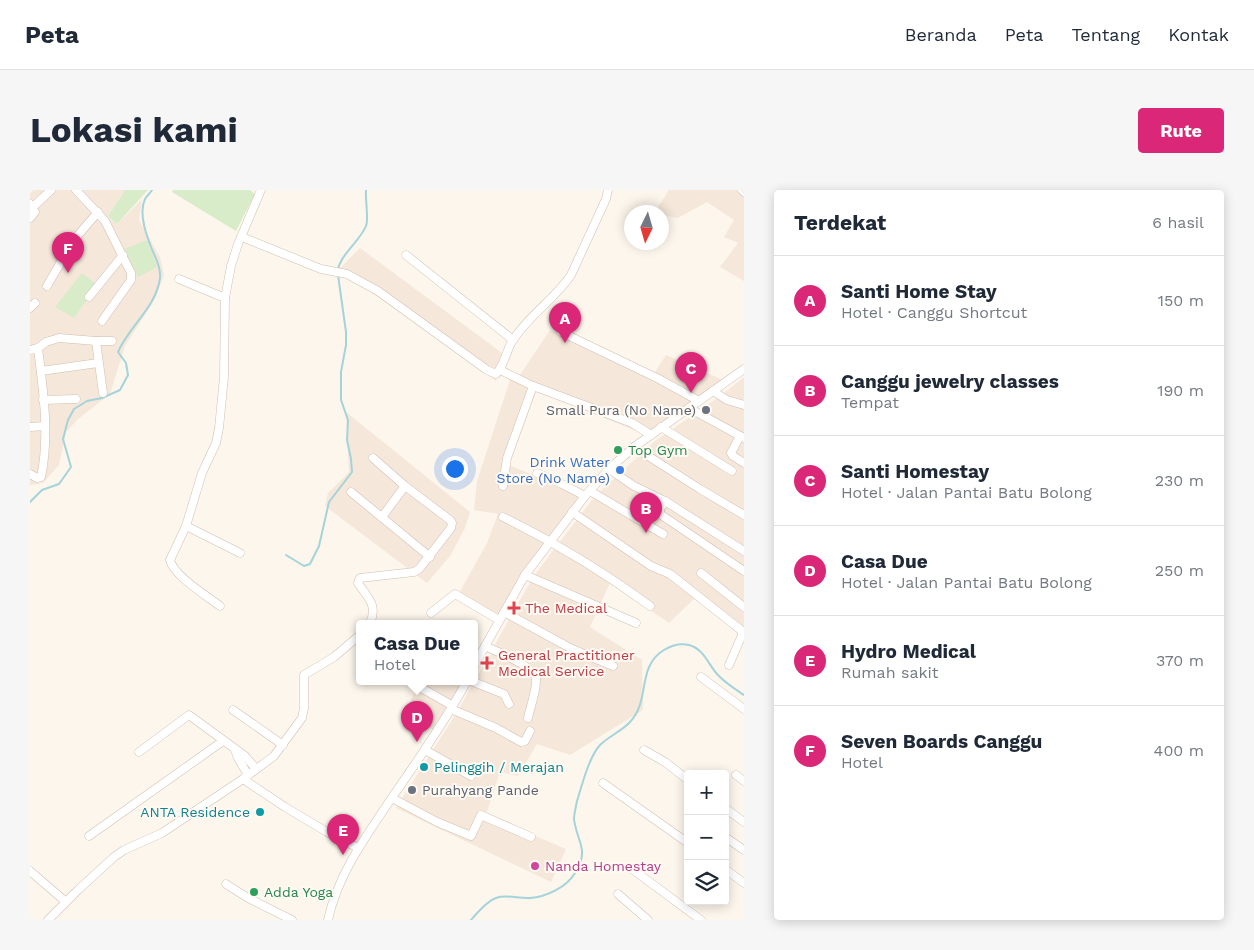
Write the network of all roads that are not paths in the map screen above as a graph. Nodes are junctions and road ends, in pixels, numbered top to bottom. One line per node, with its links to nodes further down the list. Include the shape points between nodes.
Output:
1 (51, 190): 5 (street)
2 (76, 190): 6 (street)
3 (261, 190): 8 (street)
4 (608, 190): 17 (street, via 571,276)
5 (32, 206): 7 (street, via 34,212)
6 (98, 212): 9 (street); 12 (street, via 74,241)
7 (30, 218)
8 (242, 237): 14 (street); 25 (street, via 321,269 353,277 378,291 487,370)
9 (123, 255): 13 (street); 15 (street, via 131,280)
10 (406, 255): 17 (street)
11 (179, 279): 14 (street)
12 (47, 286)
13 (89, 297)
14 (225, 298): 55 (street, via 220,428)
15 (102, 321)
16 (561, 332): 31 (street)
17 (513, 340): 25 (street)
18 (96, 341): 19 (street); 20 (street, via 59,338); 22 (street)
19 (112, 341)
20 (38, 348): 21 (street); 24 (street)
21 (30, 350)
22 (98, 363): 24 (street); 28 (street)
23 (744, 370): 27 (street)
24 (41, 371): 30 (street)
25 (498, 372): 26 (street)
26 (533, 386): 37 (street, via 624,420); 47 (street, via 507,458)
27 (713, 391): 31 (street); 32 (street)
28 (103, 393)
29 (76, 399): 30 (street)
30 (43, 400): 34 (street)
31 (699, 401): 33 (street)
32 (744, 405)
33 (690, 408): 36 (street); 38 (street)
34 (45, 426): 35 (street); 45 (street, via 41,477)
35 (30, 427)
36 (662, 427): 37 (street); 43 (street)
37 (651, 435): 39 (street)
38 (742, 437): 41 (street, via 731,453)
39 (634, 447): 42 (street); 52 (street)
40 (374, 458): 46 (street)
41 (744, 463)
42 (610, 470): 49 (street); 50 (street)
43 (732, 471)
44 (537, 473): 49 (street)
45 (30, 474)
46 (405, 486): 53 (street); 60 (street, via 452,523)
47 (503, 486)
48 (351, 492): 53 (street)
49 (587, 494): 51 (street); 56 (street)
50 (666, 501): 58 (street); 61 (street, via 660,514)
51 (572, 512): 57 (street); 76 (street, via 650,566 670,574 740,630 742,635)
52 (744, 515)
53 (382, 517): 60 (street)
54 (503, 517): 57 (street)
55 (186, 526): 59 (street); 64 (street, via 170,563)
56 (663, 534)
57 (551, 541): 63 (street); 65 (street)
58 (744, 551)
59 (240, 553)
60 (430, 556): 69 (street, via 414,572 360,578 358,583 374,606)
61 (744, 571)
62 (701, 572): 66 (street)
63 (525, 575): 67 (street); 71 (street)
64 (220, 606)
65 (650, 606)
66 (744, 607)
67 (504, 612): 70 (street); 77 (street, via 572,649)
68 (431, 613): 70 (street, via 455,594)
69 (372, 620)
70 (500, 620): 74 (street)
71 (636, 624)
72 (356, 638): 89 (street, via 334,657 304,675 302,718)
73 (478, 645): 74 (street)
74 (484, 647): 75 (street); 86 (street, via 535,674 537,681)
75 (478, 658)
76 (729, 665)
77 (613, 666)
78 (701, 677): 84 (street)
79 (478, 683): 82 (street, via 504,694)
80 (416, 685): 83 (street)
81 (465, 685): 83 (street)
82 (509, 704)
83 (452, 707): 87 (street, via 521,742); 91 (street)
84 (744, 709)
85 (233, 710): 89 (street)
86 (528, 718)
87 (530, 731)
88 (222, 741): 90 (street); 93 (street, via 189,715); 104 (street)
89 (282, 745): 94 (street, via 274,756)
90 (235, 750): 94 (street); 97 (street)
91 (425, 750): 96 (street); 101 (street)
92 (644, 750): 98 (street)
93 (139, 752)
94 (256, 769): 97 (street)
95 (736, 775): 99 (street)
96 (472, 776)
97 (246, 777): 108 (street, via 293,812); 116 (street, via 162,833 114,857)
98 (684, 777)
99 (744, 781)
100 (602, 783): 107 (street)
101 (392, 798): 105 (street, via 472,836 481,816); 108 (street)
102 (729, 811): 103 (street)
103 (744, 822)
104 (89, 836)
105 (531, 837)
106 (729, 839): 109 (street)
107 (684, 840)
108 (358, 848): 119 (street, via 342,878)
109 (744, 850)
110 (632, 869): 121 (street)
111 (30, 871): 116 (street)
112 (729, 872): 113 (street)
113 (744, 883)
114 (226, 884): 118 (street)
115 (618, 894): 120 (street)
116 (66, 902): 117 (street)
117 (48, 920)
118 (292, 920)
119 (328, 920)
120 (648, 920)
121 (701, 920)

